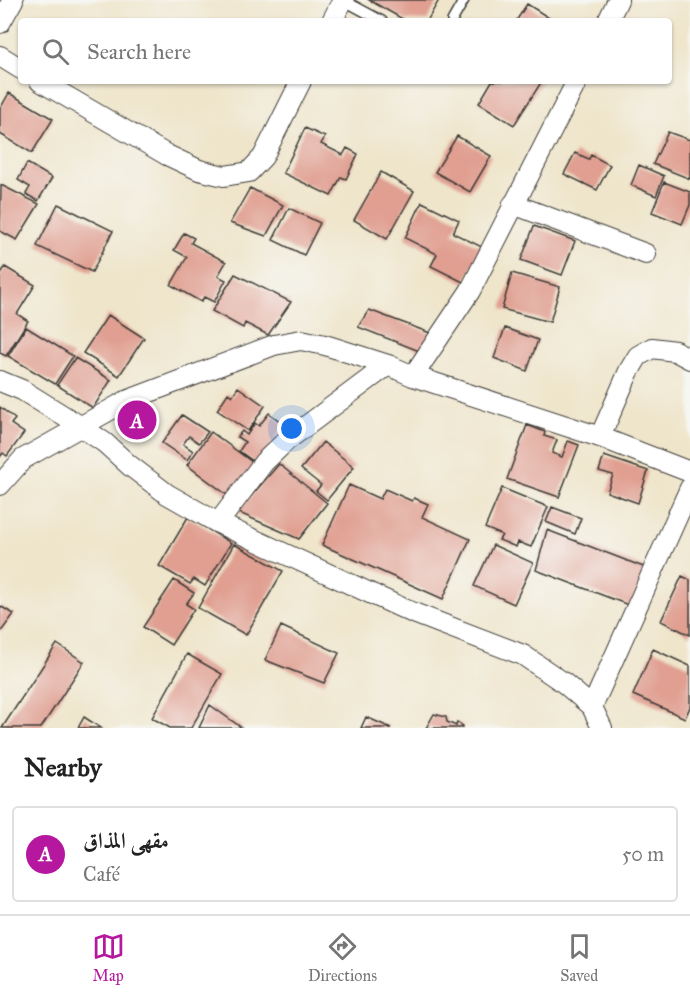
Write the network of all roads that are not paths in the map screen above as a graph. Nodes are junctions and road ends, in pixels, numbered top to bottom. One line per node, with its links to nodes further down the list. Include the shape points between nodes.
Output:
1 (13, 0): 9 (street)
2 (343, 0): 5 (street); 6 (lane)
3 (464, 0): 7 (lane)
4 (618, 0): 8 (street)
5 (334, 18)
6 (376, 18)
7 (454, 18)
8 (609, 18)
9 (0, 23)
10 (0, 56): 11 (street)
11 (18, 67)
12 (45, 84): 13 (street, via 167,155 199,170 224,176 249,172 263,158)
13 (300, 84)
14 (574, 84): 15 (street)
15 (513, 204): 16 (street); 19 (street, via 470,291)
16 (646, 254)
17 (690, 359): 22 (street, via 675,351 652,348 638,356)
18 (388, 365): 19 (street); 21 (street, via 301,340 274,345 126,401); 26 (street, via 286,441 264,462)
19 (413, 376): 22 (street)
20 (0, 381): 21 (street)
21 (80, 426): 24 (street, via 23,459); 26 (street, via 167,494)
22 (600, 437): 23 (street)
23 (690, 472)
24 (0, 485)
25 (690, 488): 27 (street)
26 (218, 523): 27 (street, via 411,612 523,655)
27 (592, 707): 28 (street)
28 (602, 728)

